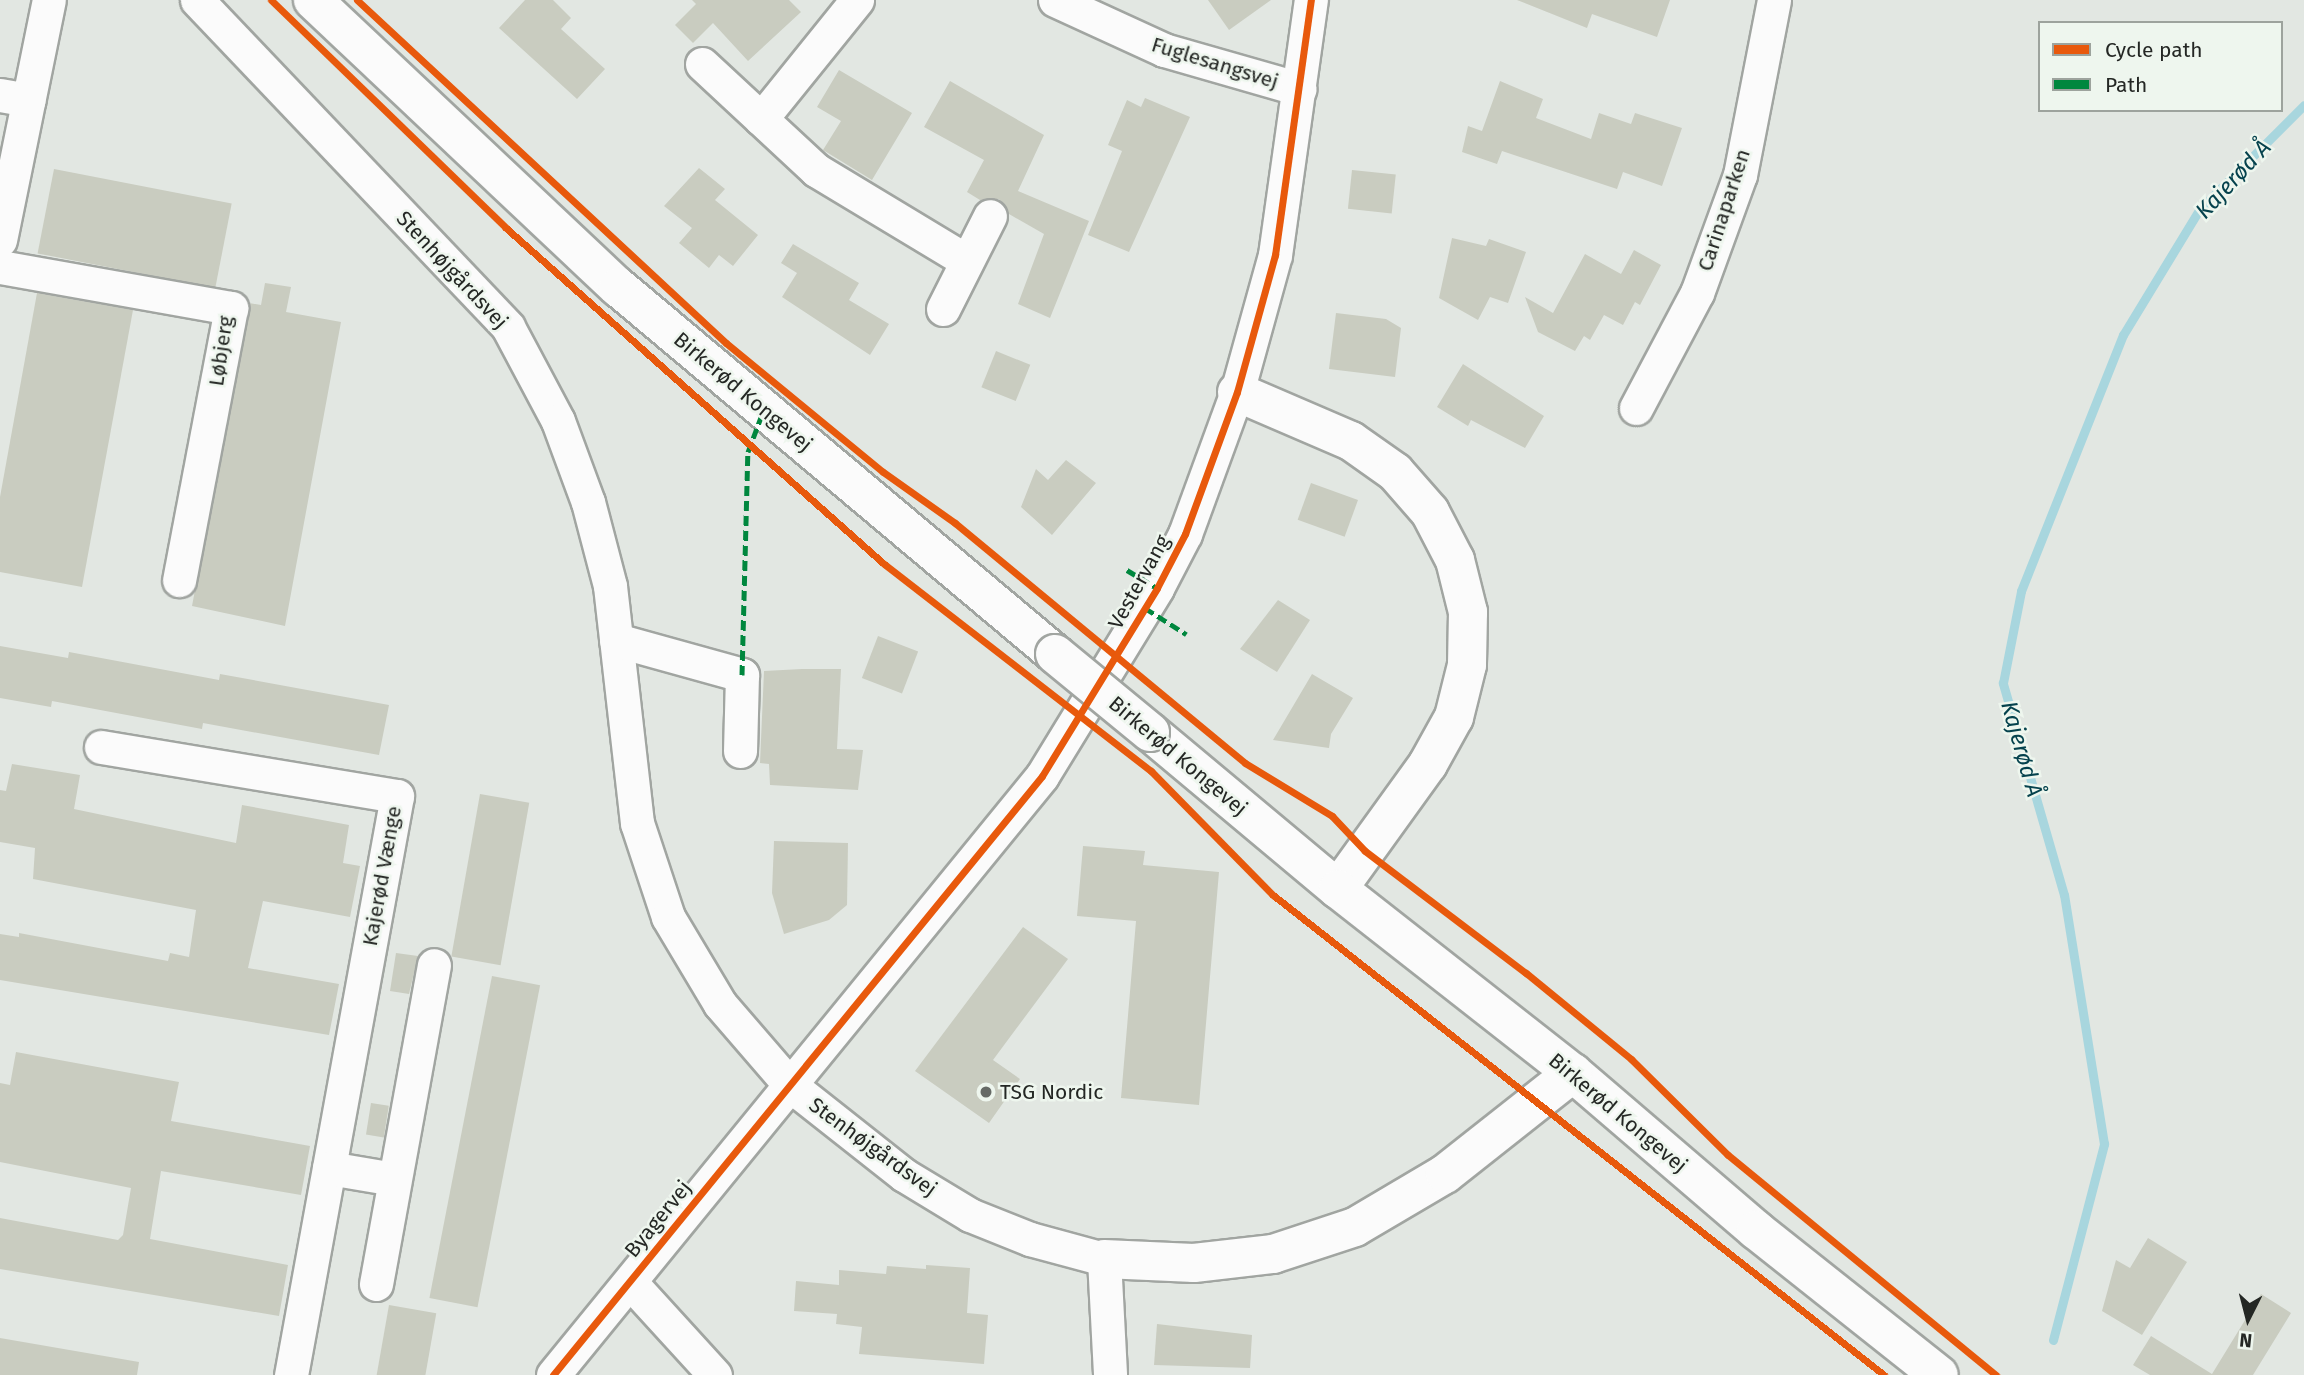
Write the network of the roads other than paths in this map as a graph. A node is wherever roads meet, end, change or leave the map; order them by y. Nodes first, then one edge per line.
1 (49, 0) edge
2 (197, 0) edge
3 (313, 0) edge
4 (857, 0) edge
5 (1055, 0) edge
6 (1311, 0) edge
7 (1774, 0) edge
8 (702, 64) dead end
9 (1300, 89) junction
10 (14, 98) edge
11 (761, 120) junction
12 (990, 216) dead end
13 (0, 240) edge
14 (967, 261) junction
15 (0, 267) edge
16 (943, 309) dead end
17 (1237, 392) junction
18 (1636, 408) dead end
19 (179, 580) dead end
20 (616, 640) junction
21 (101, 747) dead end
22 (740, 751) dead end
23 (1338, 889) junction
24 (434, 965) dead end
25 (1573, 1073) junction
26 (790, 1085) junction
27 (329, 1168) junction
28 (394, 1179) junction
29 (1104, 1259) junction
30 (629, 1282) junction
31 (376, 1284) dead end
32 (291, 1375) edge
33 (553, 1375) edge
34 (715, 1375) edge
35 (1110, 1375) edge
36 (1939, 1375) edge

1 - 10 street
2 - 20 street, Stenhøjgårdsvej
3 - 23 main road, Birkerød Kongevej, bridge
4 - 11 street
5 - 9 street, Fuglesangsvej
6 - 9 street, Vestervang
7 - 18 street, Carinaparken
8 - 11 street
9 - 17 street, Vestervang
10 - 13 street
11 - 14 street
12 - 14 street
14 - 16 street
15 - 19 street, Løbjerg
17 - 23 main road
17 - 26 street, Vestervang
20 - 22 street
20 - 26 street, Stenhøjgårdsvej
21 - 27 street, Kajerød Vænge
23 - 25 main road, Birkerød Kongevej
24 - 28 street
25 - 29 main road
25 - 36 main road, Birkerød Kongevej
26 - 29 street, Stenhøjgårdsvej
26 - 30 street, Byagervej
27 - 28 street
27 - 32 street, Kajerød Vænge
28 - 31 street
29 - 35 street
30 - 33 street, Byagervej
30 - 34 street

